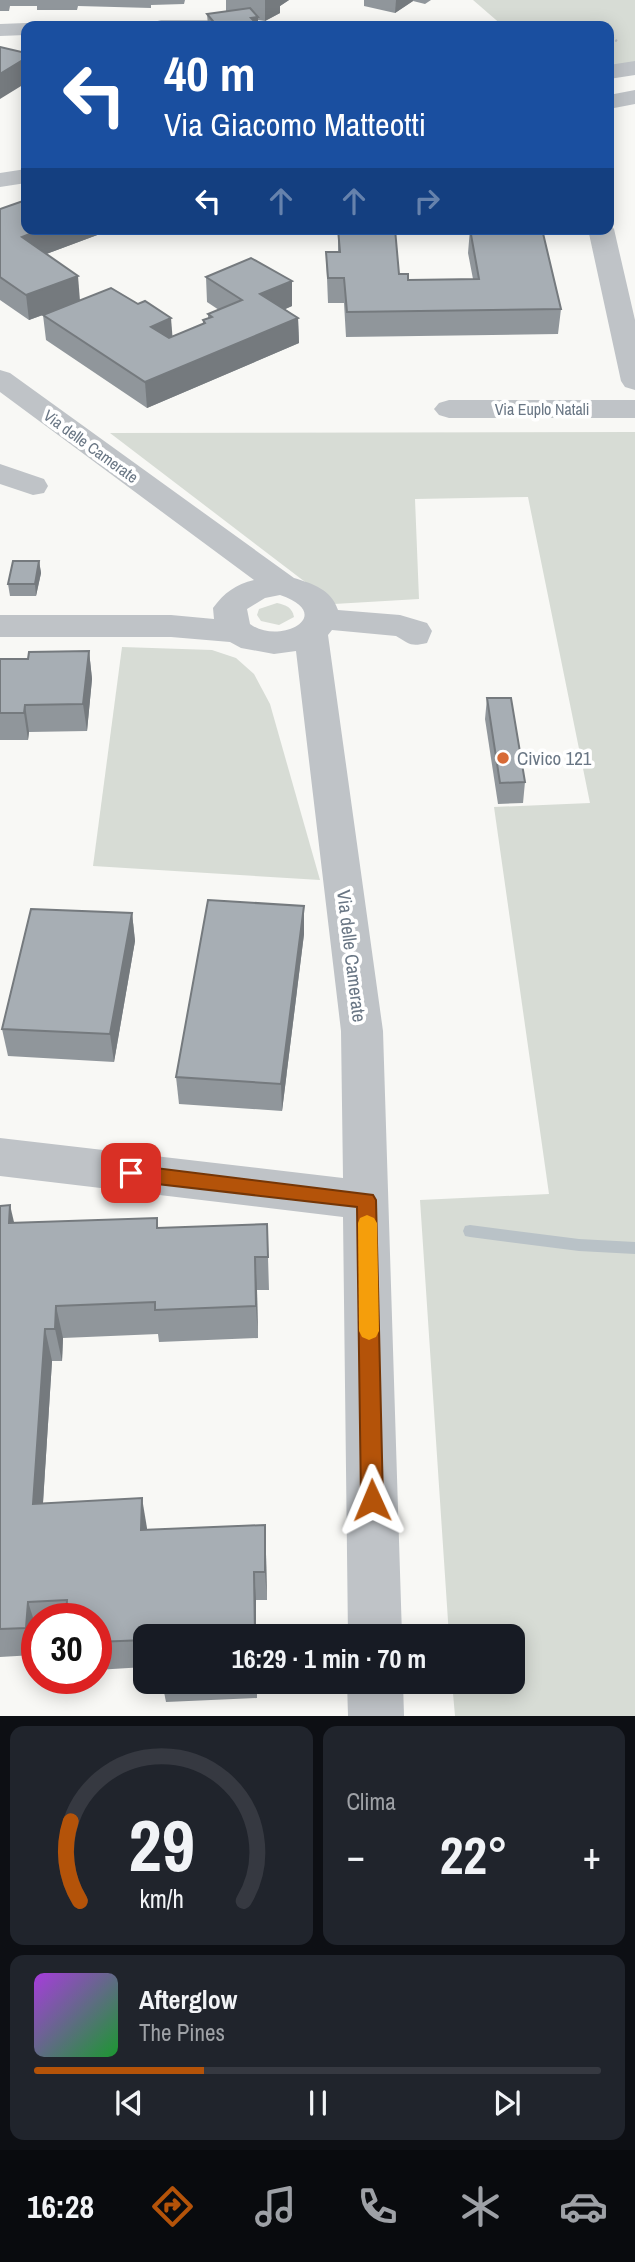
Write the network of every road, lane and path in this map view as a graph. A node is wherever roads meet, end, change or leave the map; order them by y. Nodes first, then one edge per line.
1 (21, 29) edge
2 (0, 30) edge
3 (635, 68) edge
4 (614, 71) edge
5 (635, 97) edge
6 (614, 101) edge
7 (602, 235) edge
8 (0, 379) edge
9 (635, 381) edge
10 (449, 409) dead end
11 (635, 409) edge
12 (0, 473) edge
13 (33, 486) dead end
14 (217, 538) junction
15 (282, 585) junction
16 (243, 619) junction
17 (0, 626) edge
18 (317, 626) junction
19 (415, 635) dead end
20 (320, 712) junction
21 (0, 1157) edge
22 (367, 1200) junction
23 (375, 1624) edge
24 (375, 1694) edge
25 (376, 1716) edge

1 - 2 street
3 - 4 street
5 - 6 street
7 - 9 street
8 - 14 street, Via delle Camerate
10 - 11 street, Via Euplo Natali
12 - 13 street
14 - 15 street, Via delle Camerate
14 - 16 street
15 - 16 street
15 - 18 street, Via delle Camerate
16 - 17 street
16 - 18 street
16 - 20 street
18 - 19 street
18 - 20 street, Via delle Camerate
20 - 22 street, Via delle Camerate
21 - 22 street
22 - 23 street, Via delle Camerate
24 - 25 street

